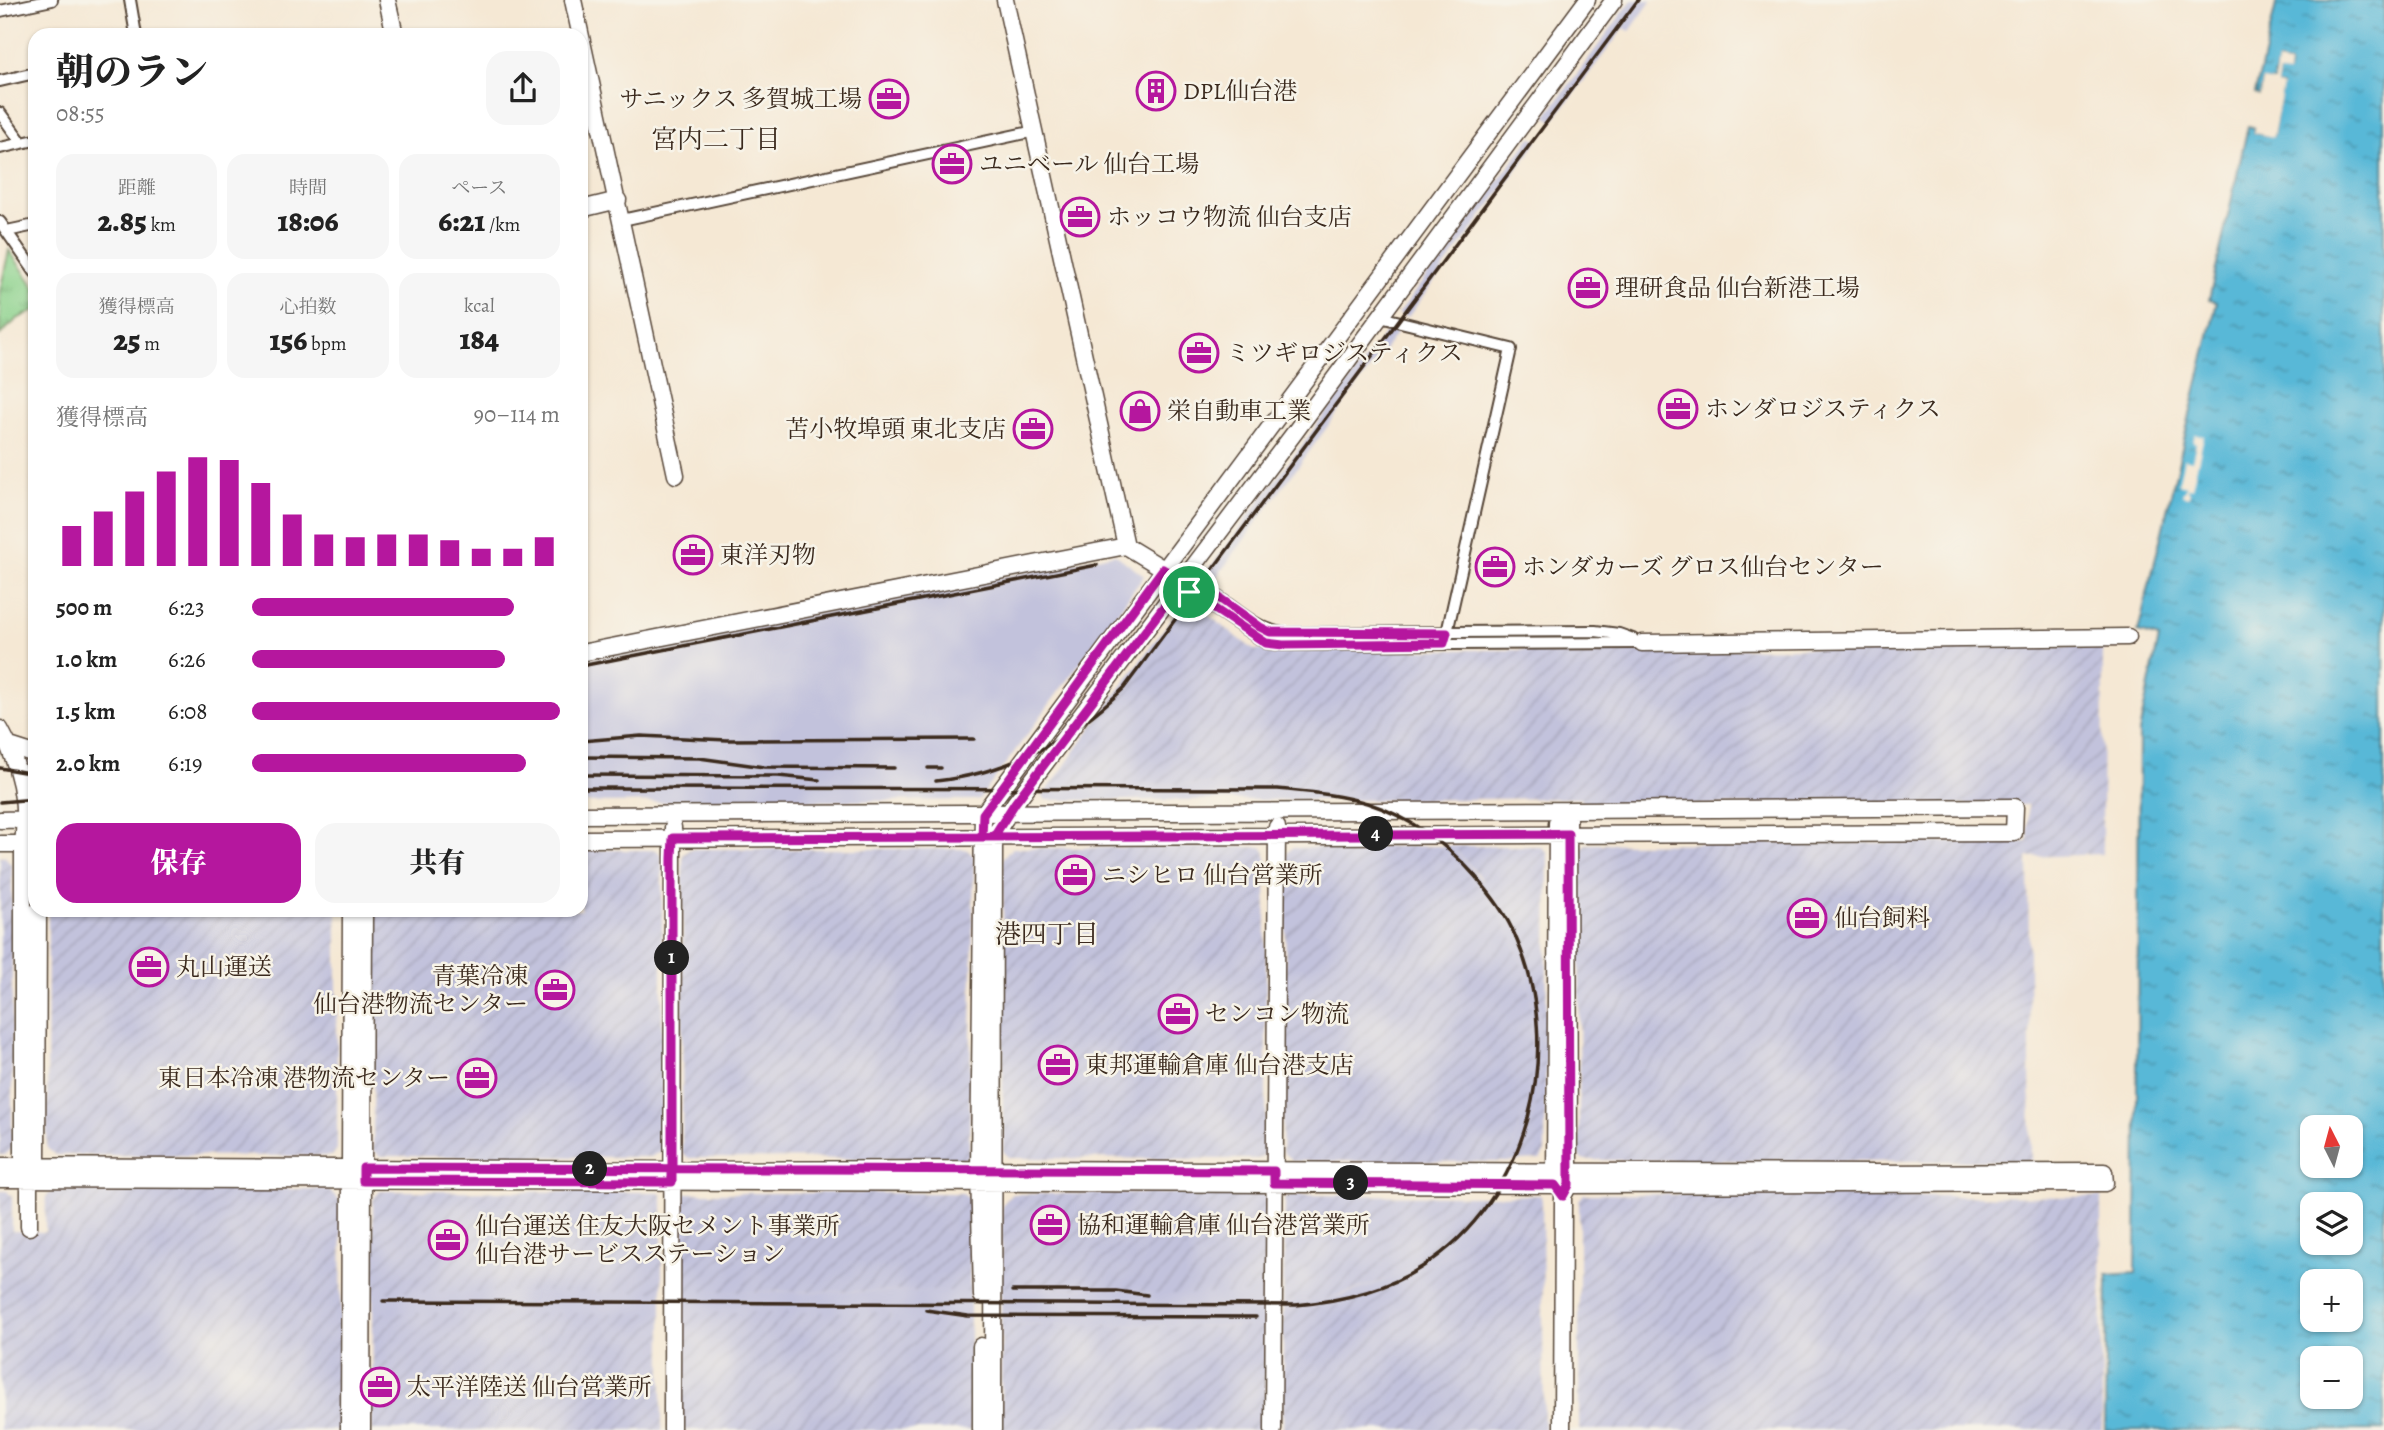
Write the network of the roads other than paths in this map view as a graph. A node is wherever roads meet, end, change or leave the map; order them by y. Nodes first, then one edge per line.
1 (52, 0) edge
2 (130, 0) edge
3 (387, 0) edge
4 (573, 0) edge
5 (1005, 0) edge
6 (1587, 0) edge
7 (1614, 0) edge
8 (0, 12) edge
9 (135, 28) edge
10 (393, 28) edge
11 (579, 28) edge
12 (588, 67) edge
13 (28, 75) edge
14 (0, 81) edge
15 (1521, 91) junction
16 (1537, 102) junction
17 (0, 113) edge
18 (1035, 131) junction
19 (28, 142) edge
20 (22, 143) junction
21 (0, 148) edge
22 (618, 200) junction
23 (588, 207) edge
24 (622, 220) junction
25 (28, 225) edge
26 (3, 227) edge
27 (28, 262) edge
28 (1380, 317) junction
29 (676, 475) dead end
30 (1126, 546) junction
31 (1163, 569) junction
32 (1183, 581) junction
33 (2128, 637) dead end
34 (1446, 638) junction
35 (1642, 643) joint
36 (588, 652) edge
37 (0, 729) edge
38 (10, 746) junction
39 (28, 752) edge
40 (28, 808) edge
41 (1562, 810) junction
42 (1277, 812) junction
43 (1008, 813) junction
44 (673, 814) junction
45 (983, 814) junction
46 (588, 815) edge
47 (28, 819) edge
48 (0, 820) edge
49 (1562, 833) junction
50 (1277, 835) junction
51 (988, 837) junction
52 (673, 838) junction
53 (588, 839) edge
54 (28, 842) edge
55 (0, 844) edge
56 (31, 917) edge
57 (38, 917) edge
58 (351, 917) edge
59 (364, 917) edge
60 (0, 1166) edge
61 (30, 1170) junction
62 (357, 1174) junction
63 (672, 1176) junction
64 (987, 1176) junction
65 (1274, 1177) junction
66 (0, 1179) edge
67 (1562, 1182) junction
68 (29, 1227) dead end
69 (349, 1430) edge
70 (362, 1430) edge
71 (672, 1430) edge
72 (981, 1430) edge
73 (993, 1430) edge
74 (1273, 1430) edge
75 (1562, 1430) edge

1 - 8 street
2 - 9 street
3 - 10 street
4 - 11 street
5 - 18 street
6 - 15 street
7 - 16 street
12 - 22 street
13 - 14 street
15 - 16 street
15 - 31 street
16 - 28 street
17 - 20 street
18 - 24 street
18 - 30 street
19 - 20 street
20 - 21 street
22 - 23 street
22 - 24 street
24 - 29 street
25 - 26 street
26 - 27 street
28 - 32 street
28 - 34 street
30 - 31 street
30 - 36 street
31 - 32 street
31 - 45 street
32 - 34 street
32 - 43 street
33 - 35 street
34 - 35 street
37 - 38 street
38 - 39 street
38 - 40 street
41 - 42 street
41 - 49 street
41 - 49 street
42 - 43 street
42 - 50 street
43 - 45 street
43 - 51 street
44 - 45 street
44 - 46 street
44 - 52 street
45 - 51 street
47 - 48 street
49 - 50 street
49 - 67 street
50 - 51 street
50 - 65 street
51 - 52 street
51 - 64 street
52 - 53 street
52 - 63 street
54 - 55 street
56 - 61 street
57 - 61 street
58 - 62 street
59 - 62 street
60 - 61 street
61 - 62 street
61 - 66 street
61 - 68 street
62 - 63 street
62 - 69 street
62 - 70 street
63 - 64 street
63 - 71 street
64 - 65 street
64 - 72 street
64 - 73 street
65 - 67 street
65 - 74 street
67 - 67 street
67 - 75 street

